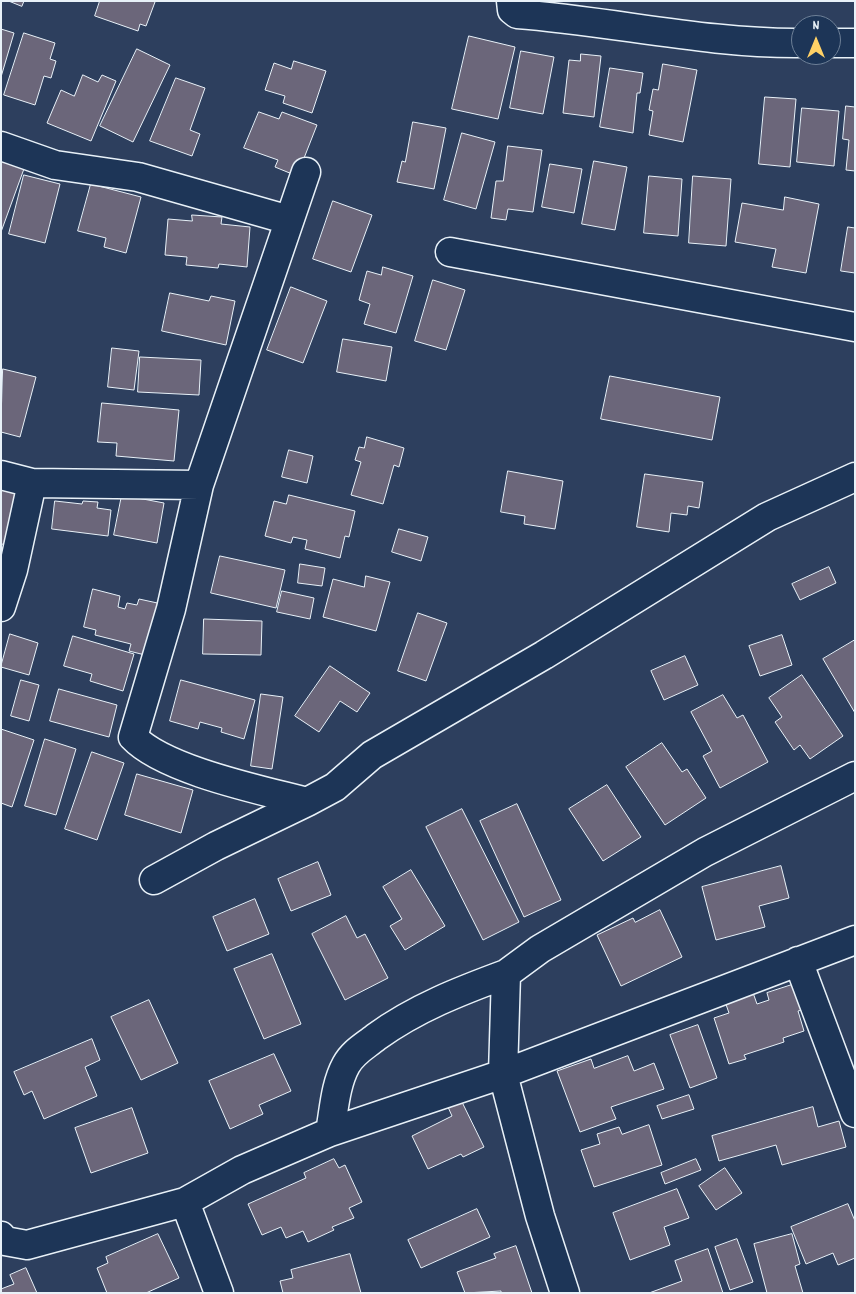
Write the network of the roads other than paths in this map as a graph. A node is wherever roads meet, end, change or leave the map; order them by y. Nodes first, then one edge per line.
1 (512, 1) edge
2 (791, 43) edge
3 (841, 43) edge
4 (855, 43) edge
5 (1, 146) edge
6 (306, 172) dead end
7 (290, 220) junction
8 (450, 252) dead end
9 (855, 326) edge
10 (1, 475) edge
11 (855, 477) edge
12 (32, 483) junction
13 (199, 485) junction
14 (1, 607) edge
15 (855, 776) edge
16 (307, 802) junction
17 (154, 880) dead end
18 (855, 940) edge
19 (798, 961) junction
20 (506, 974) junction
21 (502, 1074) junction
22 (855, 1114) edge
23 (330, 1132) junction
24 (185, 1202) junction
25 (1, 1236) edge
26 (219, 1293) edge
27 (564, 1293) edge

1 - 2 street
3 - 4 street
5 - 7 street
6 - 7 street
7 - 13 street
8 - 9 street
10 - 12 street
11 - 16 street
12 - 13 street
12 - 14 street
13 - 16 street
15 - 20 street
16 - 17 street
18 - 19 street
19 - 21 street
19 - 22 street
20 - 21 street
20 - 23 street
21 - 23 street
21 - 27 street
23 - 24 street
24 - 25 street
24 - 26 street

